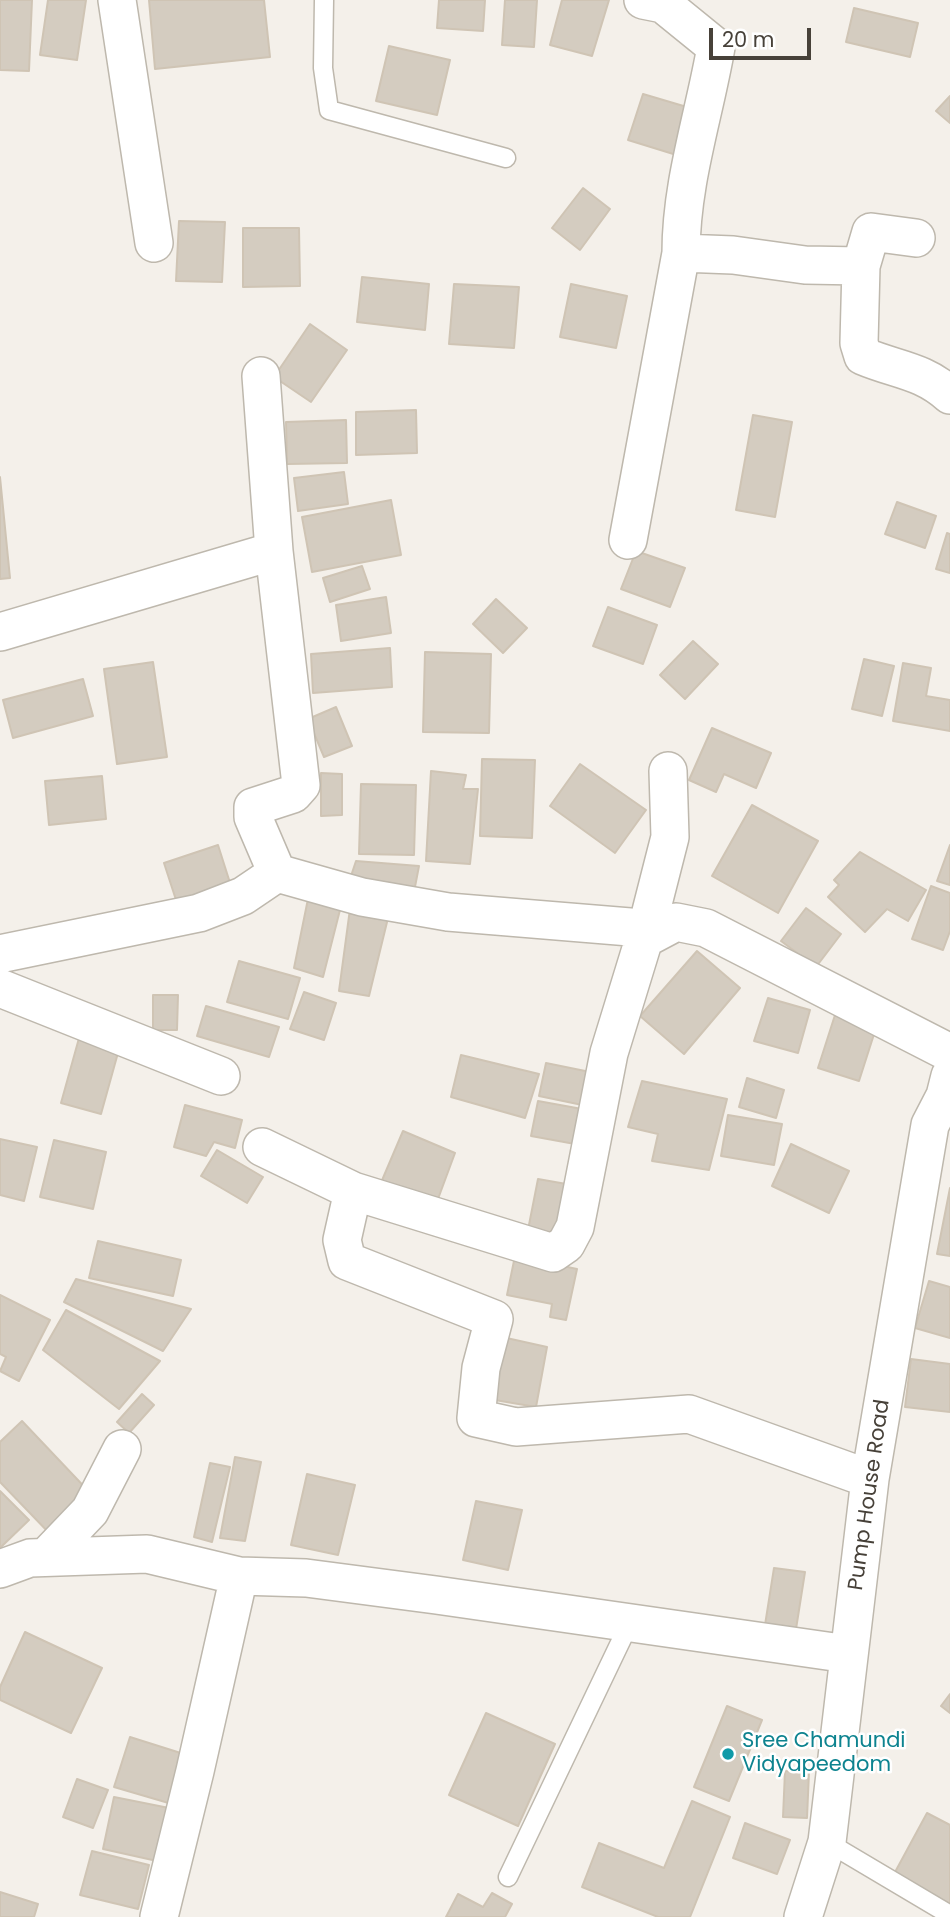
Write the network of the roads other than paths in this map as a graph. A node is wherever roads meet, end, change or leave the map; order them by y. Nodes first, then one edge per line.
1 (117, 0) edge
2 (324, 0) edge
3 (643, 0) edge
4 (506, 158) dead end
5 (916, 238) dead end
6 (155, 243) dead end
7 (681, 253) junction
8 (861, 266) junction
9 (261, 376) dead end
10 (950, 395) edge
11 (628, 540) dead end
12 (274, 551) junction
13 (0, 632) edge
14 (668, 771) dead end
15 (277, 873) junction
16 (644, 939) junction
17 (0, 954) edge
18 (0, 988) edge
19 (950, 1053) edge
20 (221, 1076) dead end
21 (948, 1090) edge
22 (262, 1147) dead end
23 (353, 1191) junction
24 (122, 1449) dead end
25 (870, 1479) junction
26 (46, 1557) junction
27 (0, 1569) edge
28 (239, 1576) junction
29 (630, 1622) junction
30 (848, 1654) junction
31 (827, 1842) junction
32 (508, 1877) dead end
33 (950, 1914) edge
34 (159, 1917) edge
35 (803, 1917) edge

1 - 6 street
2 - 4 lane
3 - 7 street
5 - 8 street
7 - 8 street
7 - 11 street
8 - 10 street
9 - 12 street
12 - 13 street
12 - 15 street
14 - 16 street
15 - 16 street
15 - 17 street
16 - 19 street
16 - 23 street
18 - 20 street
21 - 25 street, Pump House Road
22 - 23 street
23 - 25 street
24 - 26 street
25 - 30 street, Pump House Road
26 - 27 street
26 - 28 street
28 - 29 street
28 - 34 street
29 - 30 street
29 - 32 lane
30 - 31 street, Pump House Road
31 - 33 lane
31 - 35 street, Pump House Road

